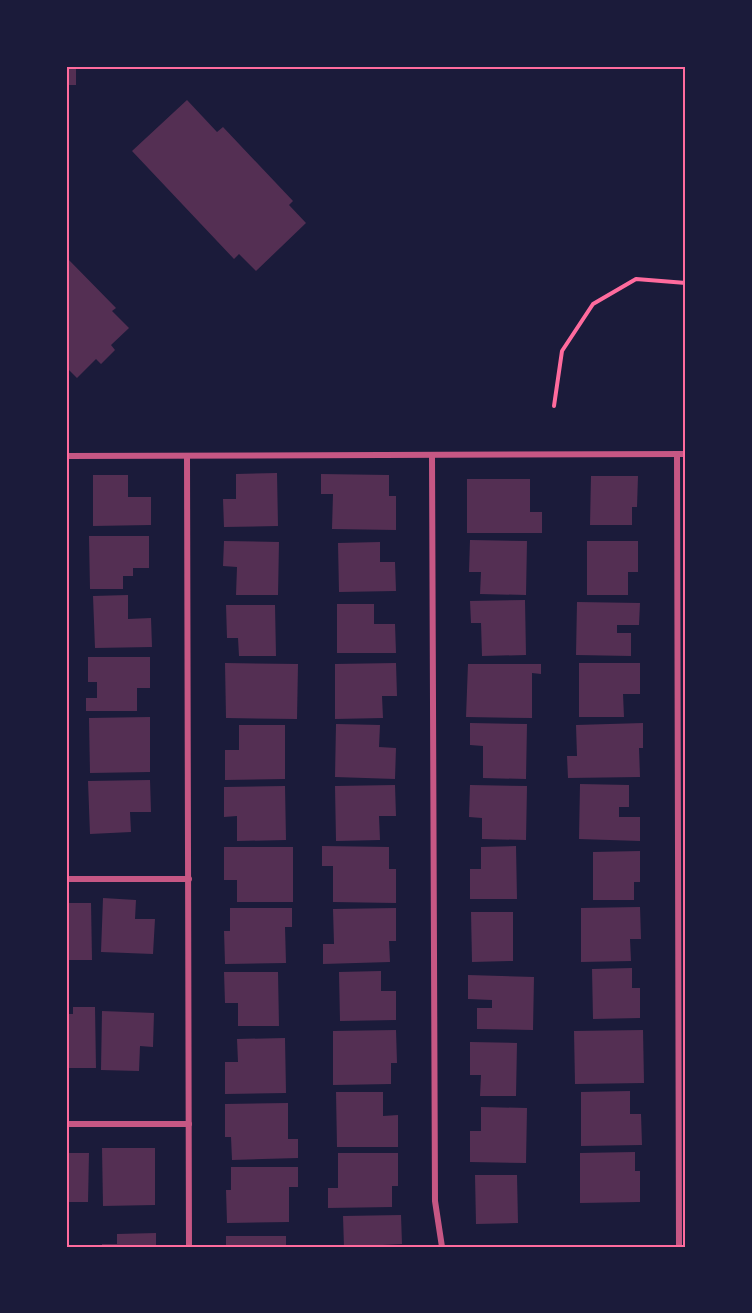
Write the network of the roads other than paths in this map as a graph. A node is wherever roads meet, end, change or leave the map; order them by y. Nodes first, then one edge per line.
1 (677, 454) junction
2 (686, 454) edge
3 (432, 455) junction
4 (66, 456) edge
5 (188, 456) junction
6 (66, 879) edge
7 (189, 879) junction
8 (682, 1007) edge
9 (66, 1124) edge
10 (189, 1124) junction
11 (686, 1246) edge
12 (189, 1247) edge
13 (442, 1247) edge
14 (678, 1247) edge

1 - 2 street
1 - 3 street
1 - 8 street
3 - 5 street
3 - 13 street
4 - 5 street
5 - 7 street
6 - 7 street
7 - 10 street
8 - 14 street
9 - 10 street
10 - 12 street
11 - 14 street

